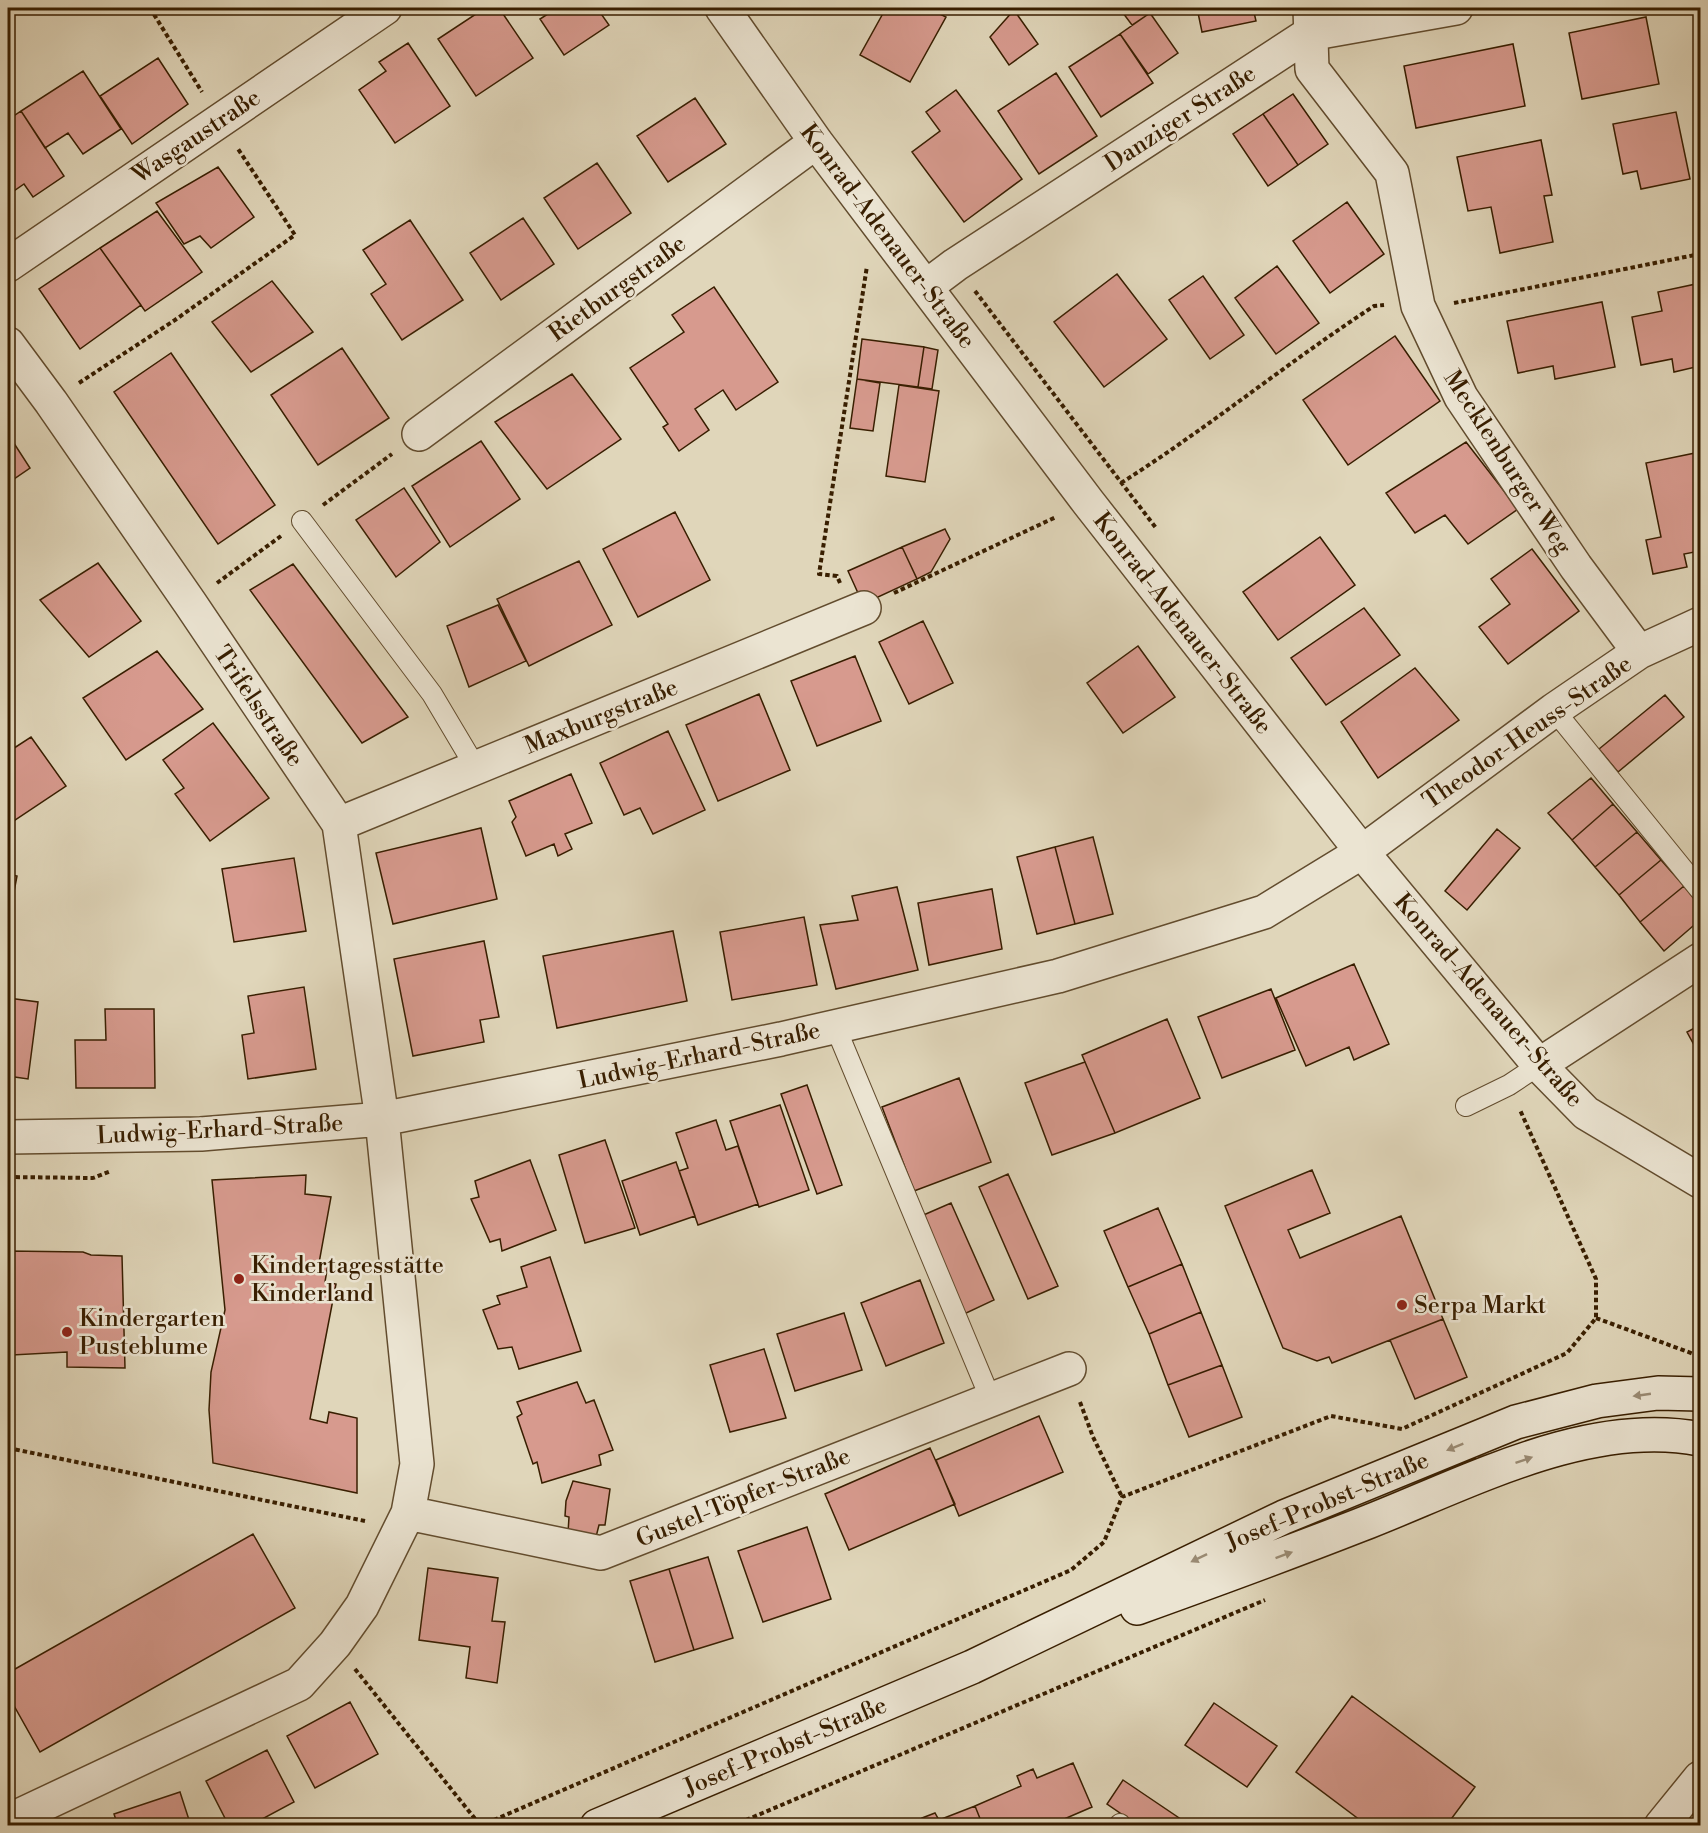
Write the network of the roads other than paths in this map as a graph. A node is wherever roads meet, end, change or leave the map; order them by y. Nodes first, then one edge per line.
1 (385, 8) edge
2 (722, 8) edge
3 (1456, 8) edge
4 (1310, 21) edge
5 (816, 142) junction
6 (8, 265) edge
7 (927, 286) junction
8 (8, 344) edge
9 (419, 434) dead end
10 (302, 521) dead end
11 (864, 608) road end
12 (1701, 624) edge
13 (1639, 652) junction
14 (1554, 710) junction
15 (476, 768) junction
16 (339, 824) junction
17 (1362, 852) junction
18 (1701, 890) edge
19 (1701, 960) edge
20 (836, 1026) junction
21 (1539, 1065) junction
22 (1466, 1106) dead end
23 (382, 1119) junction
24 (8, 1137) edge
25 (1701, 1181) edge
26 (1069, 1369) road end
27 (1701, 1394) edge
28 (991, 1400) junction
29 (1701, 1439) edge
30 (408, 1513) junction
31 (972, 1667) junction
32 (1701, 1778) edge
33 (8, 1821) edge
34 (597, 1826) edge
35 (1661, 1826) edge

1 - 6 street, Wasgaustraße
2 - 5 street, Konrad-Adenauer-Straße
3 - 4 street, Danziger Straße
4 - 7 street, Danziger Straße
4 - 13 street, Mecklenburger Weg
5 - 7 street, Konrad-Adenauer-Straße
5 - 9 street, Rietburgstraße
7 - 17 street, Konrad-Adenauer-Straße
8 - 16 street, Trifelsstraße
10 - 15 lane
11 - 15 street, Maxburgstraße
12 - 13 street, Theodor-Heuss-Straße
13 - 14 street, Theodor-Heuss-Straße
14 - 17 street, Theodor-Heuss-Straße
14 - 18 lane
15 - 16 street, Maxburgstraße
16 - 23 street, Trifelsstraße
17 - 20 street, Ludwig-Erhard-Straße
17 - 21 street, Konrad-Adenauer-Straße
19 - 21 street
20 - 23 street, Ludwig-Erhard-Straße
20 - 28 lane
21 - 22 lane
21 - 25 street, Konrad-Adenauer-Straße
23 - 24 street, Ludwig-Erhard-Straße
23 - 30 street, Trifelsstraße
26 - 28 street, Gustel-Töpfer-Straße
27 -> 31 street, Josef-Probst-Straße
28 - 30 street, Gustel-Töpfer-Straße
31 -> 29 street, Josef-Probst-Straße
30 - 33 street, Trifelsstraße
31 - 34 street, Josef-Probst-Straße
32 - 35 street

